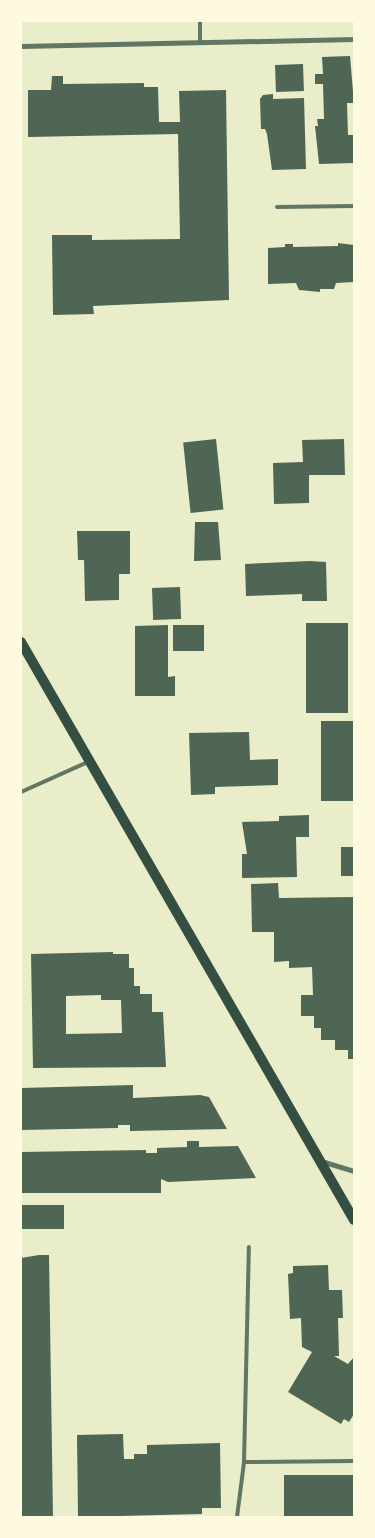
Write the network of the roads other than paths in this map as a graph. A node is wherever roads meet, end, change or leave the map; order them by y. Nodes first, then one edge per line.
1 (200, 21) edge
2 (354, 39) edge
3 (200, 42) junction
4 (21, 46) edge
5 (354, 206) edge
6 (277, 207) dead end
7 (21, 642) edge
8 (90, 761) junction
9 (21, 792) edge
10 (320, 1161) junction
11 (354, 1171) edge
12 (354, 1220) edge
13 (249, 1247) dead end
14 (354, 1461) edge
15 (244, 1462) junction
16 (237, 1517) edge

1 - 3 lane
2 - 3 street
3 - 4 street
5 - 6 lane
7 - 8 main road
8 - 9 lane
8 - 10 main road
10 - 11 street
10 - 12 main road
13 - 15 lane
14 - 15 lane
15 - 16 lane

